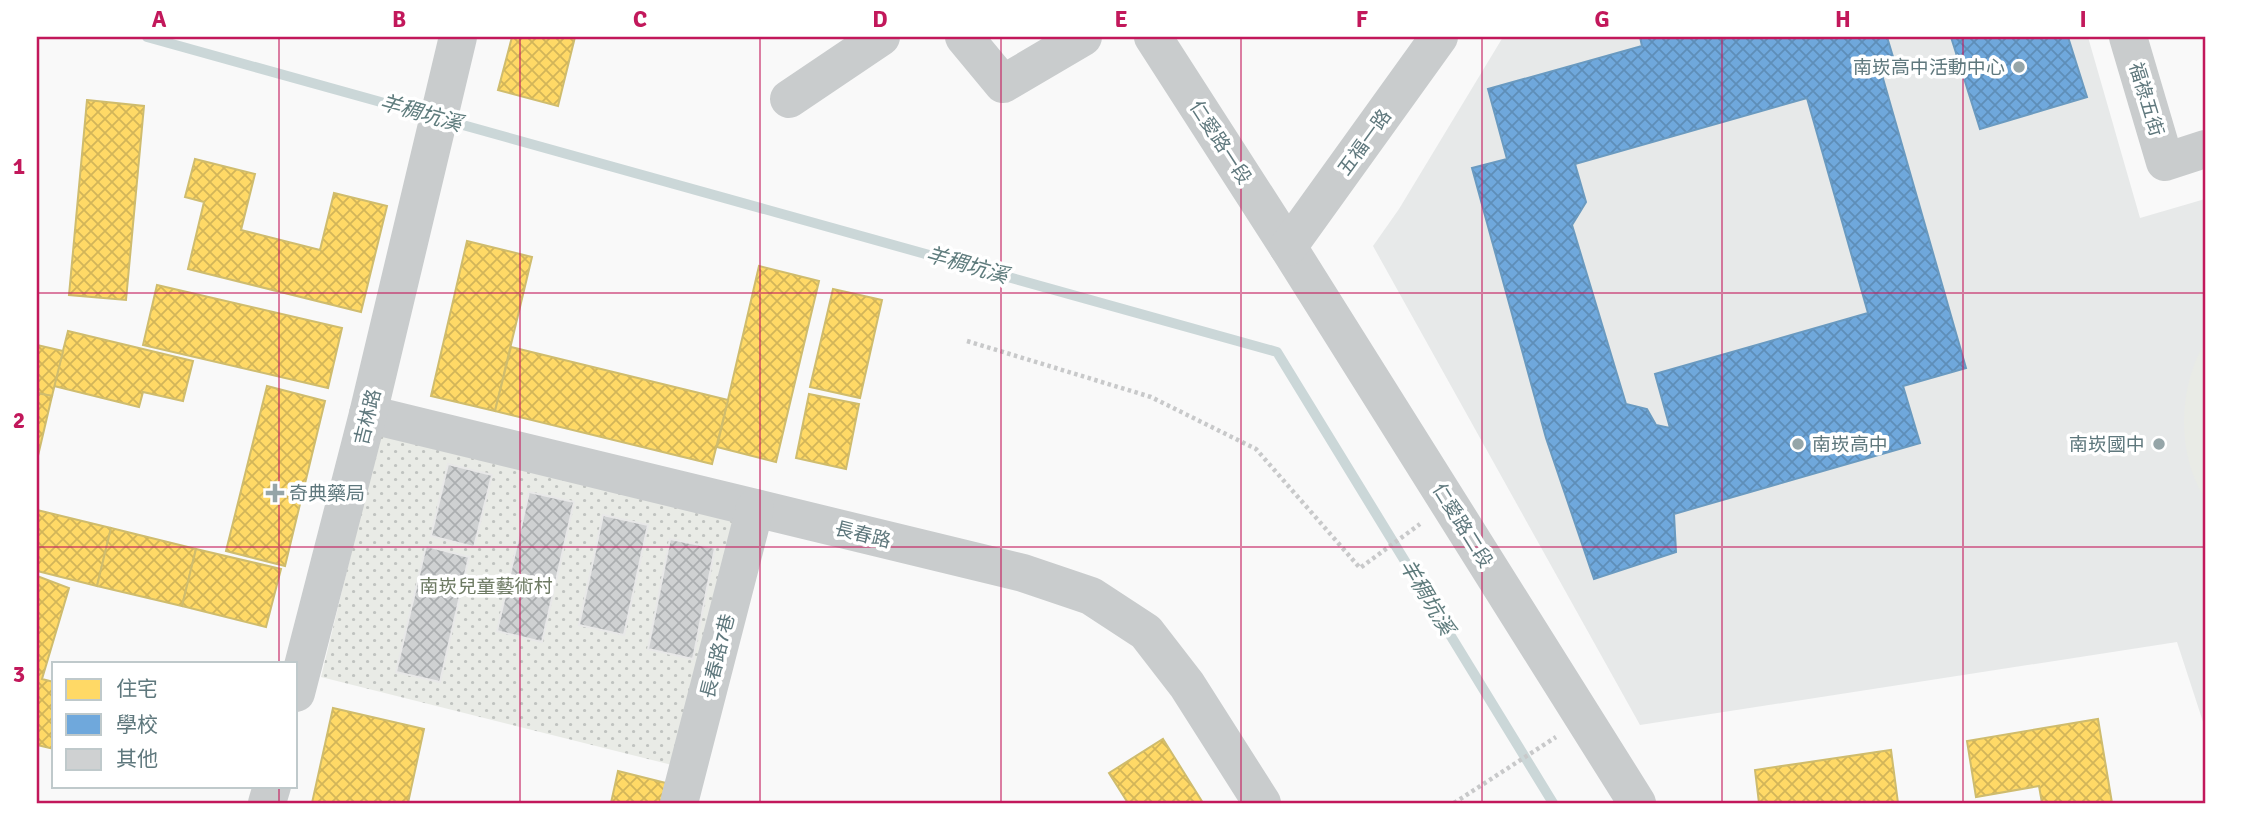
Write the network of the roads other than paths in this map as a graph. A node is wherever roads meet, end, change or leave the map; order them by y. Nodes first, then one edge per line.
1 (458, 37) edge
2 (881, 37) edge
3 (964, 37) edge
4 (1083, 37) edge
5 (1153, 37) edge
6 (1439, 37) edge
7 (2128, 37) edge
8 (789, 99) dead end
9 (2205, 149) edge
10 (1288, 247) junction
11 (368, 414) junction
12 (755, 508) junction
13 (298, 685) edge
14 (679, 803) edge
15 (1262, 803) edge
16 (1637, 803) edge

1 - 11 street, 吉林路
2 - 8 street
3 - 4 street
5 - 10 street, 仁愛路一段
6 - 10 street, 五福一路
7 - 9 street, 福祿五街
10 - 16 street, 仁愛路二段
11 - 12 street, 長春路
11 - 13 street, 吉林路
12 - 14 street, 長春路7巷
12 - 15 street, 長春路

